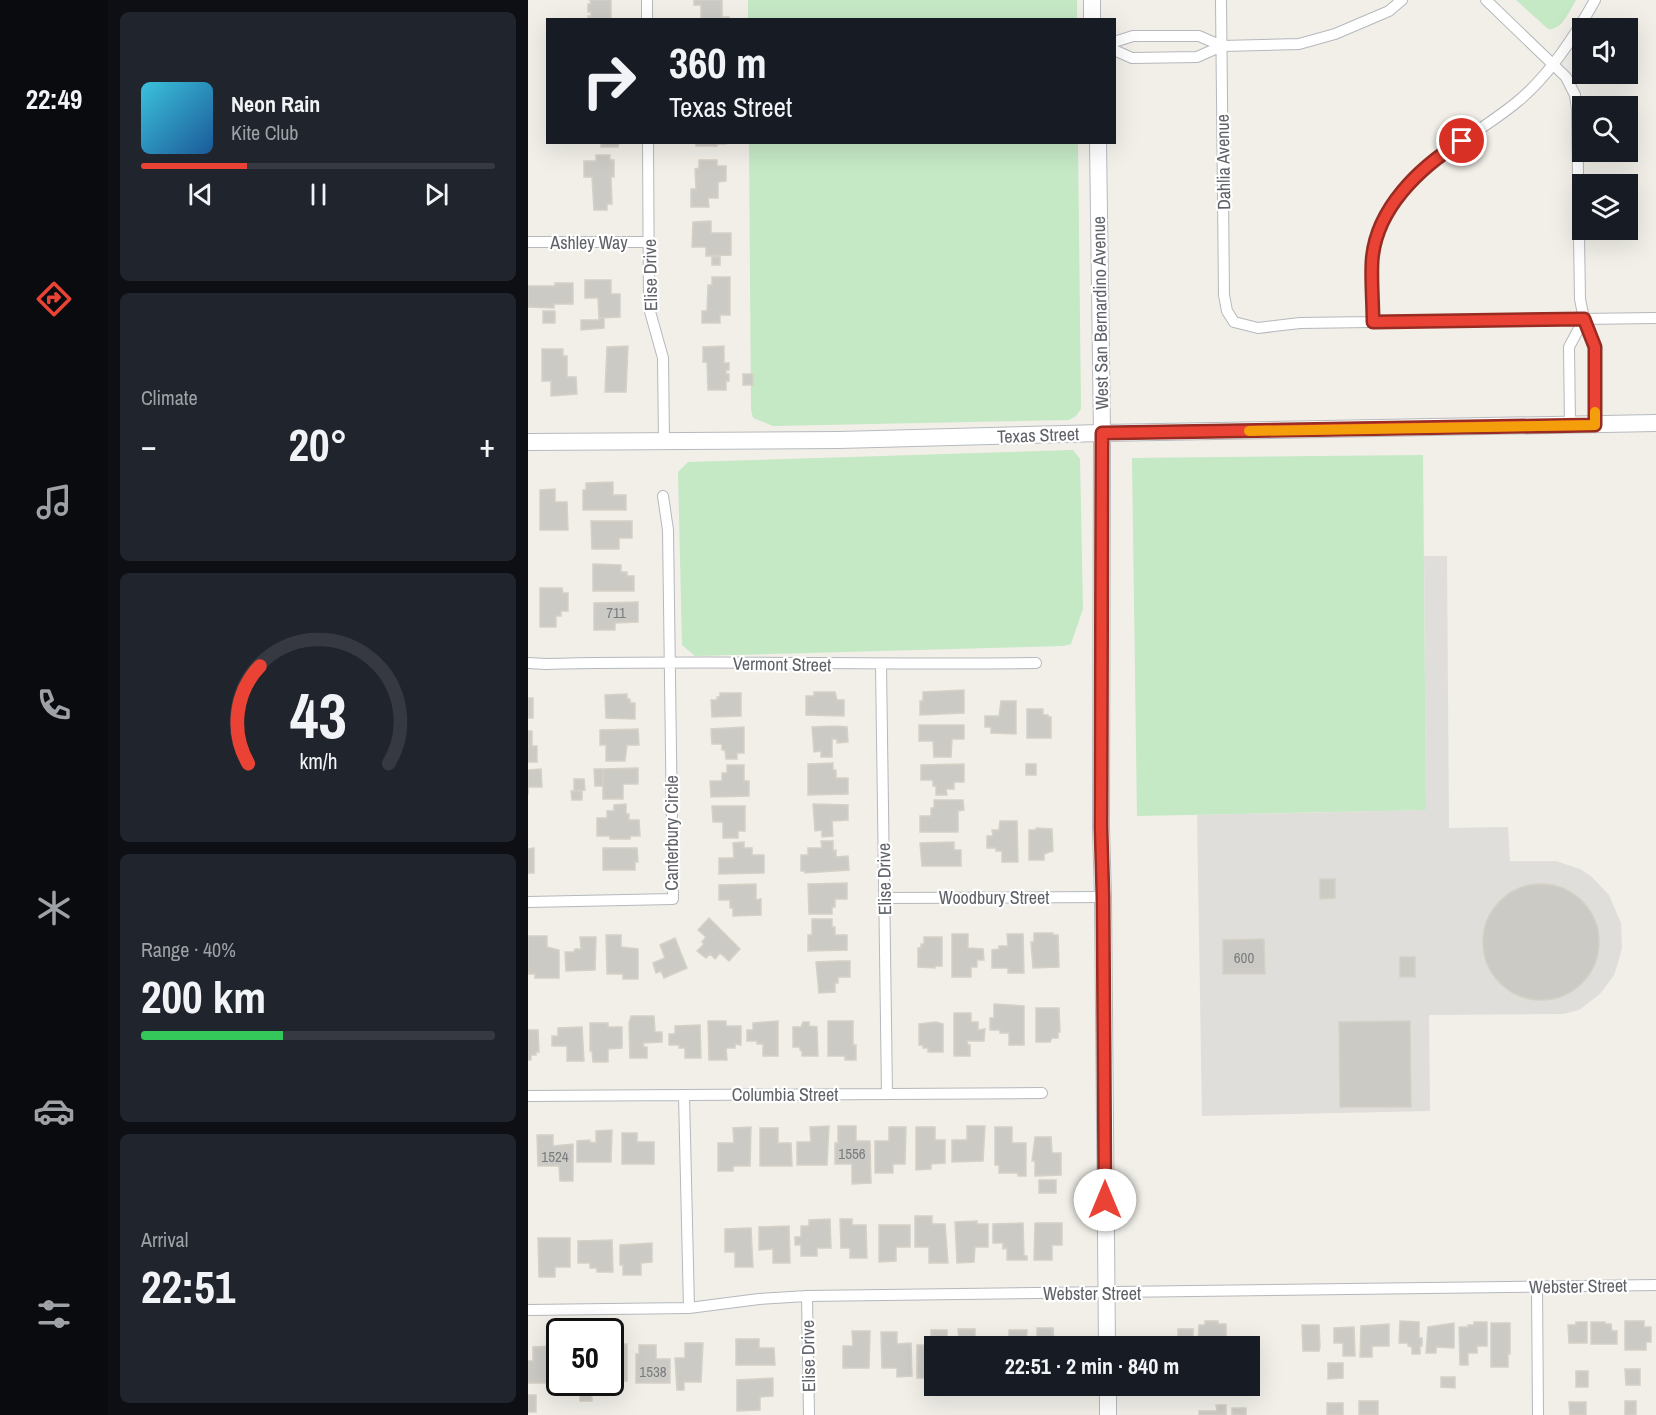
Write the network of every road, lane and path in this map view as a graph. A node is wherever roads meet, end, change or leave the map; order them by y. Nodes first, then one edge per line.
1 (647, 0) edge
2 (1084, 0) edge
3 (1092, 0) edge
4 (1103, 0) edge
5 (1221, 0) edge
6 (1402, 0) edge
7 (1486, 0) edge
8 (1595, 0) edge
9 (647, 18) edge
10 (1085, 18) edge
11 (1092, 18) edge
12 (1103, 18) edge
13 (1116, 41) edge
14 (1222, 46) junction
15 (1116, 51) edge
16 (1553, 63) junction
17 (648, 144) edge
18 (1098, 144) edge
19 (528, 242) edge
20 (649, 242) junction
21 (1656, 318) edge
22 (1584, 319) junction
23 (1373, 322) junction
24 (1656, 423) edge
25 (1570, 425) junction
26 (1595, 425) junction
27 (1102, 433) junction
28 (664, 441) junction
29 (528, 442) edge
30 (663, 496) dead end
31 (670, 661) junction
32 (528, 663) edge
33 (1036, 663) dead end
34 (881, 664) junction
35 (1103, 897) junction
36 (884, 898) junction
37 (528, 902) edge
38 (1042, 1093) dead end
39 (887, 1094) junction
40 (684, 1095) junction
41 (528, 1096) edge
42 (1656, 1285) edge
43 (1537, 1286) junction
44 (1106, 1293) junction
45 (807, 1296) junction
46 (689, 1308) junction
47 (528, 1310) edge
48 (1107, 1336) edge
49 (1108, 1396) edge
50 (809, 1415) edge
51 (1108, 1415) edge
52 (1538, 1415) edge

1 - 9 street
2 - 10 main road
3 - 11 main road
4 - 12 main road
5 - 14 street, Dahlia Avenue
6 - 14 street
7 - 16 street
8 - 16 street
13 - 14 street
14 - 15 street
14 - 23 street, Dahlia Avenue
16 - 22 street
16 - 23 street
17 - 20 street, Elise Drive
18 - 27 main road, West San Bernardino Avenue
19 - 20 street, Ashley Way
20 - 28 street, Elise Drive
21 - 22 street
22 - 23 street
22 - 25 street
22 - 26 street
24 - 26 main road, Texas Street
25 - 26 main road, Texas Street
25 - 27 main road, Texas Street
27 - 28 main road, Texas Street
27 - 35 main road, West San Bernardino Avenue
28 - 29 main road, Texas Street
30 - 31 street
31 - 32 street, Vermont Street
31 - 34 street, Vermont Street
31 - 37 street, Canterbury Circle
33 - 34 street, Vermont Street
34 - 36 street, Elise Drive
35 - 36 street, Woodbury Street
35 - 44 main road, West San Bernardino Avenue
36 - 39 street, Elise Drive
38 - 39 street, Columbia Street
39 - 40 street, Columbia Street
40 - 41 street, Columbia Street
40 - 46 street
42 - 43 street, Webster Street
43 - 44 street, Webster Street
43 - 52 street
44 - 45 street, Webster Street
44 - 48 main road, West San Bernardino Avenue
45 - 46 street, Webster Street
45 - 50 street, Elise Drive
46 - 47 street, Webster Street
49 - 51 main road

